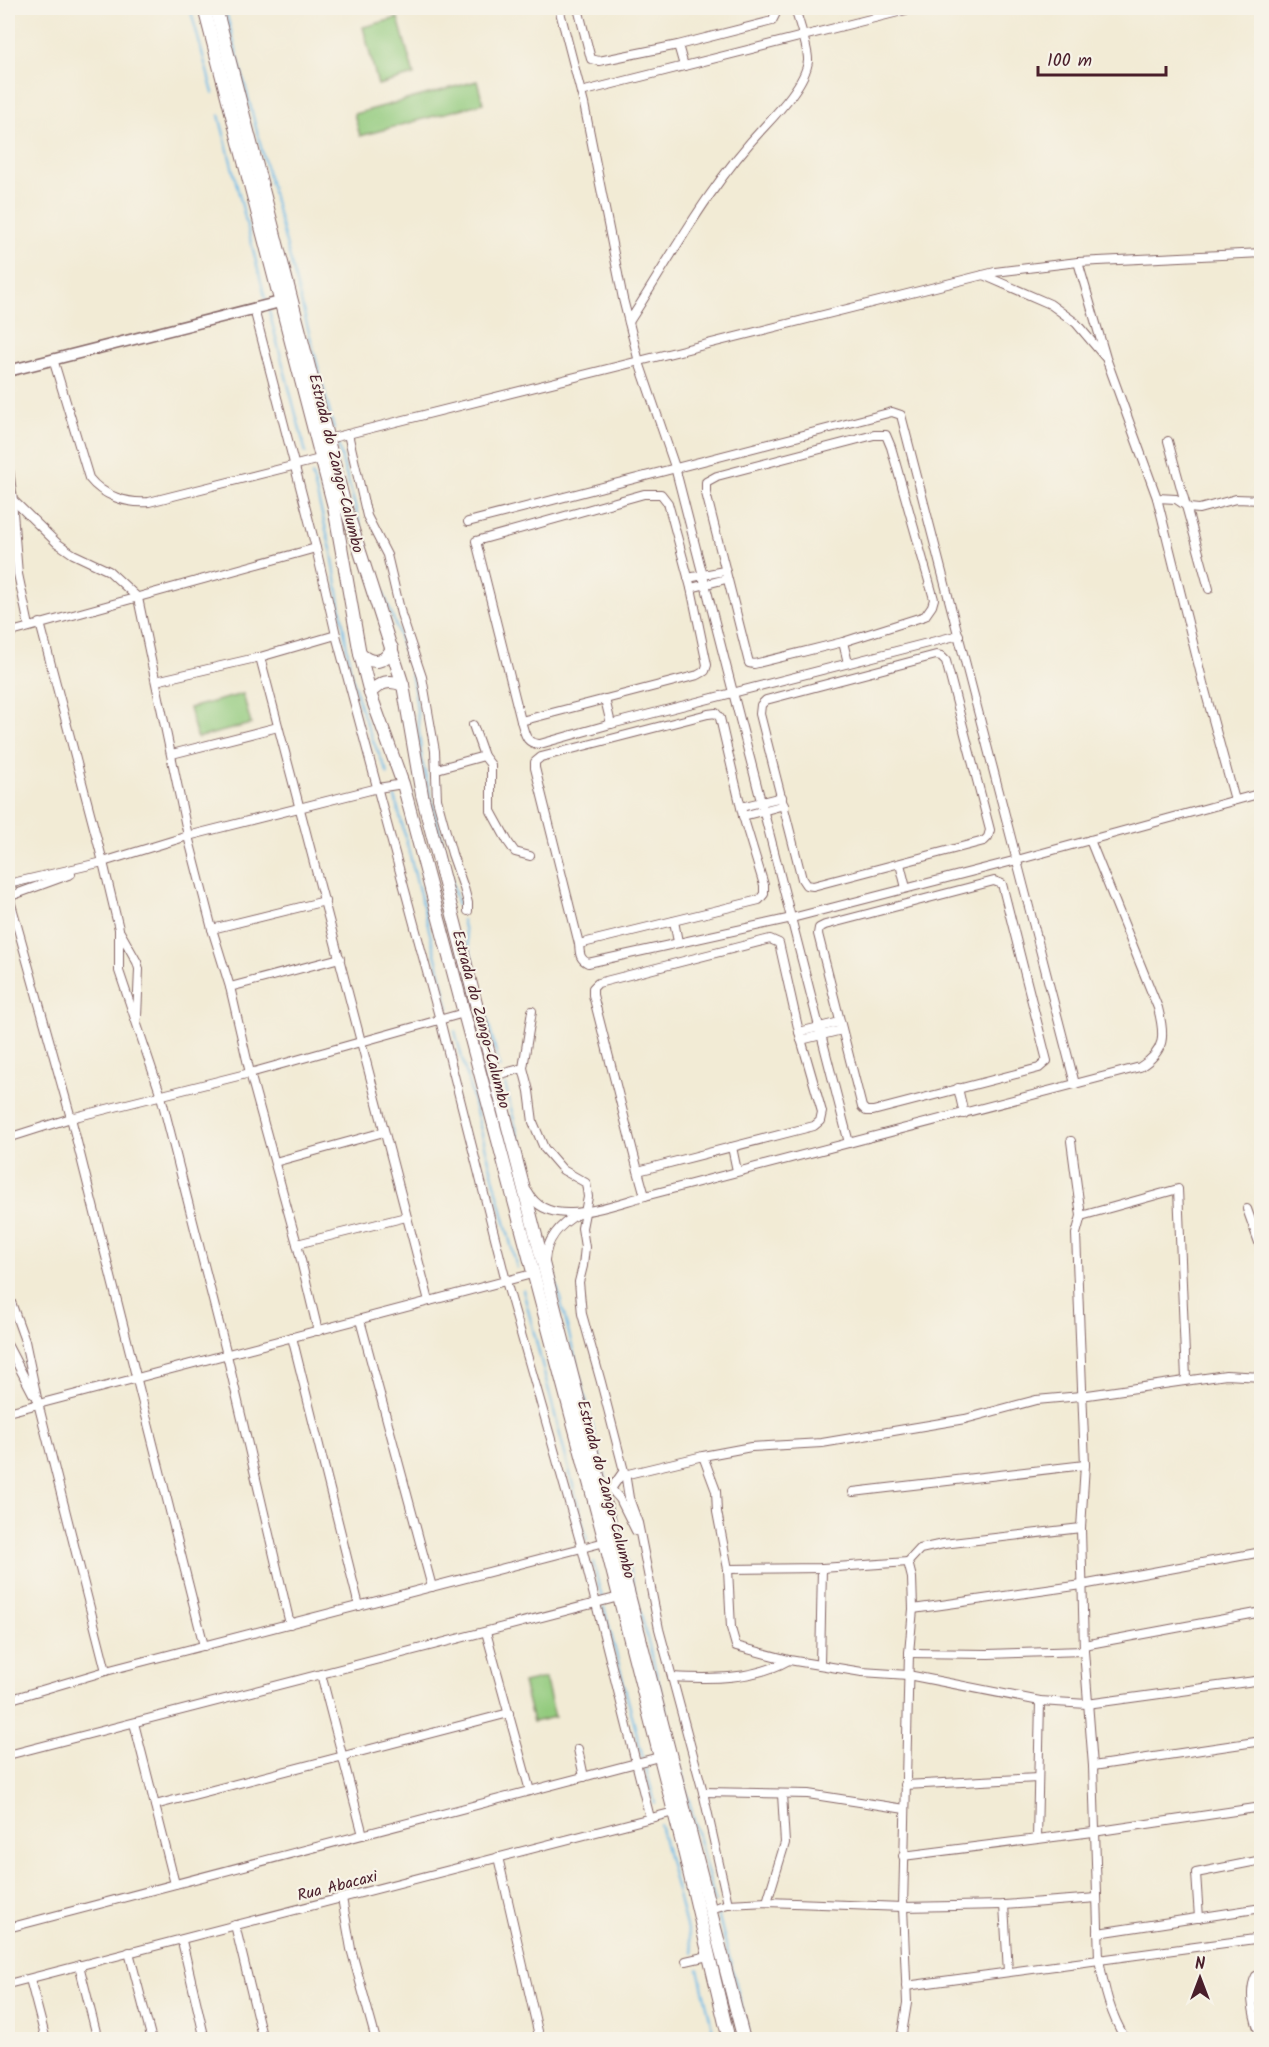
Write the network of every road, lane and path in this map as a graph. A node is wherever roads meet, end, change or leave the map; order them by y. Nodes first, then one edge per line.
1 (204, 8) edge
2 (216, 8) edge
3 (559, 8) edge
4 (578, 8) edge
5 (775, 8) edge
6 (795, 8) edge
7 (913, 8) edge
8 (802, 36) junction
9 (678, 45) junction
10 (684, 66) junction
11 (581, 92) junction
12 (1262, 253) edge
13 (1078, 262) junction
14 (983, 275) junction
15 (267, 306) junction
16 (629, 322) junction
17 (1106, 358) junction
18 (53, 359) junction
19 (639, 362) junction
20 (8, 371) edge
21 (337, 437) junction
22 (1168, 441) dead end
23 (312, 461) junction
24 (8, 462) edge
25 (295, 465) junction
26 (675, 467) junction
27 (10, 497) edge
28 (1157, 498) junction
29 (1262, 500) edge
30 (1186, 505) junction
31 (468, 522) dead end
32 (316, 548) junction
33 (725, 575) junction
34 (688, 578) junction
35 (704, 580) junction
36 (691, 588) junction
37 (1209, 590) dead end
38 (138, 598) junction
39 (40, 623) junction
40 (29, 626) junction
41 (8, 633) edge
42 (336, 635) junction
43 (958, 635) junction
44 (843, 642) junction
45 (392, 648) junction
46 (360, 654) junction
47 (260, 657) junction
48 (848, 663) junction
49 (156, 681) junction
50 (403, 685) junction
51 (733, 692) junction
52 (370, 693) junction
53 (604, 699) junction
54 (521, 721) junction
55 (611, 724) junction
56 (473, 725) dead end
57 (278, 727) junction
58 (172, 754) junction
59 (484, 756) junction
60 (436, 769) junction
61 (403, 784) junction
62 (378, 788) junction
63 (1262, 793) edge
64 (1235, 800) junction
65 (783, 801) junction
66 (762, 806) junction
67 (298, 808) junction
68 (742, 812) junction
69 (188, 836) junction
70 (1090, 840) junction
71 (530, 856) dead end
72 (1017, 860) junction
73 (103, 862) junction
74 (900, 864) junction
75 (8, 884) edge
76 (906, 888) junction
77 (8, 895) edge
78 (325, 901) junction
79 (468, 911) dead end
80 (792, 918) junction
81 (674, 921) junction
82 (212, 928) junction
83 (119, 929) junction
84 (678, 942) junction
85 (579, 944) junction
86 (340, 958) junction
87 (230, 987) junction
88 (532, 1011) dead end
89 (464, 1013) junction
90 (440, 1020) junction
91 (137, 1022) junction
92 (841, 1026) junction
93 (820, 1031) junction
94 (800, 1036) junction
95 (361, 1041) junction
96 (523, 1068) junction
97 (250, 1073) junction
98 (499, 1074) junction
99 (1075, 1084) junction
100 (958, 1088) junction
101 (161, 1096) junction
102 (964, 1113) junction
103 (71, 1118) junction
104 (384, 1132) junction
105 (8, 1138) edge
106 (1071, 1141) dead end
107 (849, 1143) junction
108 (732, 1147) junction
109 (275, 1162) junction
110 (638, 1171) junction
111 (737, 1171) junction
112 (521, 1180) junction
113 (645, 1196) junction
114 (1247, 1209) dead end
115 (581, 1212) junction
116 (1080, 1216) junction
117 (406, 1217) junction
118 (297, 1244) junction
119 (1262, 1251) edge
120 (538, 1272) junction
121 (506, 1281) junction
122 (8, 1294) edge
123 (429, 1301) junction
124 (360, 1320) junction
125 (318, 1330) junction
126 (292, 1337) junction
127 (8, 1346) edge
128 (226, 1355) junction
129 (1262, 1377) edge
130 (138, 1378) junction
131 (1186, 1379) junction
132 (1081, 1396) junction
133 (38, 1403) junction
134 (8, 1412) edge
135 (704, 1456) junction
136 (1085, 1465) junction
137 (624, 1473) junction
138 (606, 1490) junction
139 (853, 1492) dead end
140 (629, 1498) junction
141 (1081, 1528) junction
142 (605, 1542) junction
143 (641, 1542) junction
144 (582, 1548) junction
145 (1262, 1552) edge
146 (908, 1562) junction
147 (822, 1568) junction
148 (728, 1569) junction
149 (1082, 1585) junction
150 (432, 1587) junction
151 (619, 1598) junction
152 (595, 1604) junction
153 (359, 1606) junction
154 (913, 1610) junction
155 (1262, 1612) edge
156 (290, 1624) junction
157 (486, 1632) junction
158 (204, 1646) junction
159 (1084, 1648) junction
160 (909, 1653) junction
161 (789, 1660) junction
162 (820, 1665) junction
163 (106, 1671) junction
164 (321, 1674) junction
165 (908, 1675) junction
166 (672, 1677) junction
167 (1262, 1680) edge
168 (8, 1700) edge
169 (1040, 1701) junction
170 (1087, 1704) junction
171 (509, 1713) junction
172 (134, 1723) junction
173 (1262, 1741) edge
174 (578, 1749) dead end
175 (8, 1755) edge
176 (342, 1756) junction
177 (659, 1757) junction
178 (636, 1763) junction
179 (1093, 1766) junction
180 (584, 1777) junction
181 (1038, 1778) junction
182 (905, 1785) junction
183 (530, 1791) junction
184 (703, 1792) junction
185 (782, 1794) junction
186 (155, 1805) junction
187 (1262, 1807) edge
188 (905, 1809) junction
189 (674, 1812) junction
190 (650, 1818) junction
191 (1094, 1832) junction
192 (363, 1835) junction
193 (1036, 1839) junction
194 (903, 1856) junction
195 (498, 1857) junction
196 (1262, 1860) edge
197 (175, 1884) junction
198 (342, 1898) junction
199 (1097, 1898) junction
200 (767, 1902) junction
201 (728, 1904) junction
202 (1004, 1905) junction
203 (903, 1907) junction
204 (715, 1908) junction
205 (1262, 1908) edge
206 (1199, 1918) junction
207 (235, 1925) junction
208 (8, 1928) edge
209 (1098, 1934) junction
210 (1262, 1938) edge
211 (182, 1941) junction
212 (129, 1952) junction
213 (708, 1956) junction
214 (1099, 1959) junction
215 (686, 1961) dead end
216 (79, 1965) junction
217 (1008, 1972) junction
218 (1262, 1973) edge
219 (30, 1979) junction
220 (8, 1984) edge
221 (906, 1986) junction
222 (1262, 2039) edge
223 (46, 2040) edge
224 (98, 2040) edge
225 (152, 2040) edge
226 (206, 2040) edge
227 (262, 2040) edge
228 (376, 2040) edge
229 (540, 2040) edge
230 (729, 2040) edge
231 (744, 2040) edge
232 (901, 2040) edge
233 (1126, 2040) edge

1 - 15 main road, Estrada do Zango-Calumbo
2 - 21 main road, Estrada do Zango-Calumbo
3 - 11 street
4 - 9 street
5 - 9 street
6 - 8 street
7 - 8 street
8 - 10 street
8 - 16 street
9 - 10 street
10 - 11 street
11 - 16 street
12 - 13 street
13 - 14 street
13 - 17 street
14 - 17 street
14 - 19 street
15 - 18 street
15 - 23 main road, Estrada do Zango-Calumbo
15 - 25 street
16 - 19 street
17 - 28 street
18 - 20 street
18 - 25 street
19 - 21 street
19 - 26 street
21 - 45 main road, Estrada do Zango-Calumbo
21 - 60 street
22 - 30 street
23 - 25 street
23 - 46 main road, Estrada do Zango-Calumbo
24 - 27 street
25 - 32 street
26 - 31 street
26 - 35 street
26 - 43 street
27 - 38 street
27 - 40 street
28 - 30 street
28 - 64 street
29 - 30 street
30 - 37 street
32 - 38 street
32 - 42 street
33 - 35 street
33 - 44 street
33 - 44 street
34 - 35 street
34 - 36 street
34 - 54 street
35 - 36 street
35 - 51 street
36 - 53 street
38 - 39 street
38 - 49 street
39 - 40 street
39 - 73 street
40 - 41 street
42 - 47 street
42 - 62 street
43 - 48 street
43 - 72 street
44 - 48 street
45 - 46 main road
45 - 50 main road, Estrada do Zango-Calumbo
46 - 52 main road, Estrada do Zango-Calumbo
47 - 49 street
47 - 57 street
48 - 51 street
49 - 58 street
50 - 52 main road
50 - 98 main road, Estrada do Zango-Calumbo
51 - 55 street
51 - 66 street
52 - 61 main road, Estrada do Zango-Calumbo
53 - 54 street
53 - 55 street
54 - 55 street
56 - 59 street
57 - 58 street
57 - 67 street
58 - 69 street
59 - 60 street
59 - 71 street
60 - 79 street
61 - 62 street
61 - 89 main road, Estrada do Zango-Calumbo
62 - 67 street
62 - 90 street
63 - 64 street
64 - 70 street
65 - 66 street
65 - 74 street
65 - 74 street
66 - 68 street
66 - 80 street
67 - 69 street
67 - 78 street
68 - 81 street
68 - 85 street
69 - 73 street
69 - 82 street
70 - 72 street
70 - 99 street
72 - 76 street
72 - 99 street
73 - 75 street
73 - 77 street
73 - 83 street
74 - 76 street
76 - 80 street
77 - 103 street
78 - 82 street
78 - 86 street
80 - 84 street
80 - 93 street
81 - 84 street
81 - 85 street
82 - 87 street
83 - 91 street
83 - 91 street
84 - 85 street
86 - 87 street
86 - 95 street
87 - 97 street
88 - 96 street
89 - 90 street
89 - 120 main road, Estrada do Zango-Calumbo
90 - 95 street
90 - 121 street
91 - 101 street
92 - 93 street
92 - 100 street
92 - 100 street
93 - 94 street
93 - 107 street
94 - 108 street
94 - 110 street
95 - 97 street
95 - 104 street
96 - 98 street
96 - 115 street
97 - 101 street
97 - 109 street
98 - 112 main road, Estrada do Zango-Calumbo
99 - 102 street
100 - 102 street
101 - 103 street
101 - 128 street
102 - 107 street
103 - 105 street
103 - 130 street
104 - 109 street
104 - 117 street
106 - 116 street
107 - 111 street
108 - 110 street
108 - 111 street
109 - 118 street
110 - 113 street
111 - 113 street
112 - 115 street
112 - 120 main road, Estrada do Zango-Calumbo
113 - 115 street
114 - 119 street
115 - 120 street
115 - 137 street
116 - 131 street
116 - 132 street
117 - 118 street
117 - 123 street
118 - 125 street
120 - 121 street
120 - 138 main road, Estrada do Zango-Calumbo
120 - 142 main road, Estrada do Zango-Calumbo
121 - 123 street
121 - 144 street
122 - 133 street
123 - 124 street
124 - 125 street
124 - 150 street
125 - 126 street
126 - 128 street
126 - 153 street
127 - 133 street
128 - 130 street
128 - 156 street
129 - 131 street
130 - 133 street
130 - 158 street
131 - 132 street
132 - 135 street
132 - 136 street
133 - 134 street
133 - 163 street
135 - 137 street
135 - 148 street
136 - 139 street
136 - 141 street
137 - 138 street
137 - 140 street
138 - 140 street
138 - 143 street
138 - 204 main road, Estrada do Zango-Calumbo
140 - 143 street
141 - 146 street
141 - 149 street
142 - 144 street
142 - 151 main road, Estrada do Zango-Calumbo
143 - 166 street
144 - 150 street
144 - 152 street
145 - 149 street
146 - 147 street
146 - 154 street
147 - 148 street
147 - 162 street
148 - 161 street
149 - 154 street
149 - 159 street
150 - 153 street
151 - 152 street
151 - 177 main road, Estrada do Zango-Calumbo
152 - 157 street
152 - 178 street
153 - 156 street
154 - 160 street
155 - 159 street
156 - 158 street
157 - 164 street
157 - 171 street
158 - 163 street
159 - 160 street
159 - 170 street
160 - 165 street
161 - 162 street
161 - 166 street
162 - 165 street
163 - 168 street
164 - 172 street
164 - 176 street
165 - 169 street
165 - 182 street
166 - 184 street
167 - 170 street
169 - 170 street
169 - 181 street
170 - 179 street
171 - 176 street
171 - 183 street
172 - 175 street
172 - 186 street
173 - 179 street
174 - 180 street
176 - 186 street
176 - 192 street
177 - 178 street
177 - 189 main road, Estrada do Zango-Calumbo
178 - 180 street
178 - 190 street
179 - 191 street
180 - 183 street
181 - 182 street
181 - 193 street
182 - 188 street
183 - 192 street
184 - 185 street
184 - 201 street
185 - 188 street
185 - 200 street
186 - 197 street
187 - 191 street
188 - 194 street
189 - 190 street, Rua Abacaxi
189 - 213 main road, Estrada do Zango-Calumbo
190 - 195 street, Rua Abacaxi
191 - 193 street
191 - 199 street
192 - 197 street
193 - 194 street
194 - 203 street
195 - 198 street, Rua Abacaxi
195 - 229 street
196 - 206 street
197 - 208 street
198 - 207 street, Rua Abacaxi
198 - 228 street
199 - 202 street
199 - 209 street
200 - 201 street
200 - 203 street
201 - 204 street
202 - 203 street
202 - 217 street
203 - 221 street
204 - 231 main road, Estrada do Zango-Calumbo
205 - 206 street
206 - 209 street
207 - 211 street, Rua Abacaxi
207 - 227 street
209 - 214 street
210 - 214 street
211 - 212 street, Rua Abacaxi
211 - 226 street
212 - 216 street, Rua Abacaxi
212 - 225 street
213 - 215 street
213 - 230 main road, Estrada do Zango-Calumbo
214 - 217 street
214 - 233 street
216 - 219 street, Rua Abacaxi
216 - 224 street
217 - 221 street
218 - 222 street
219 - 220 street, Rua Abacaxi
219 - 223 street
221 - 232 street

